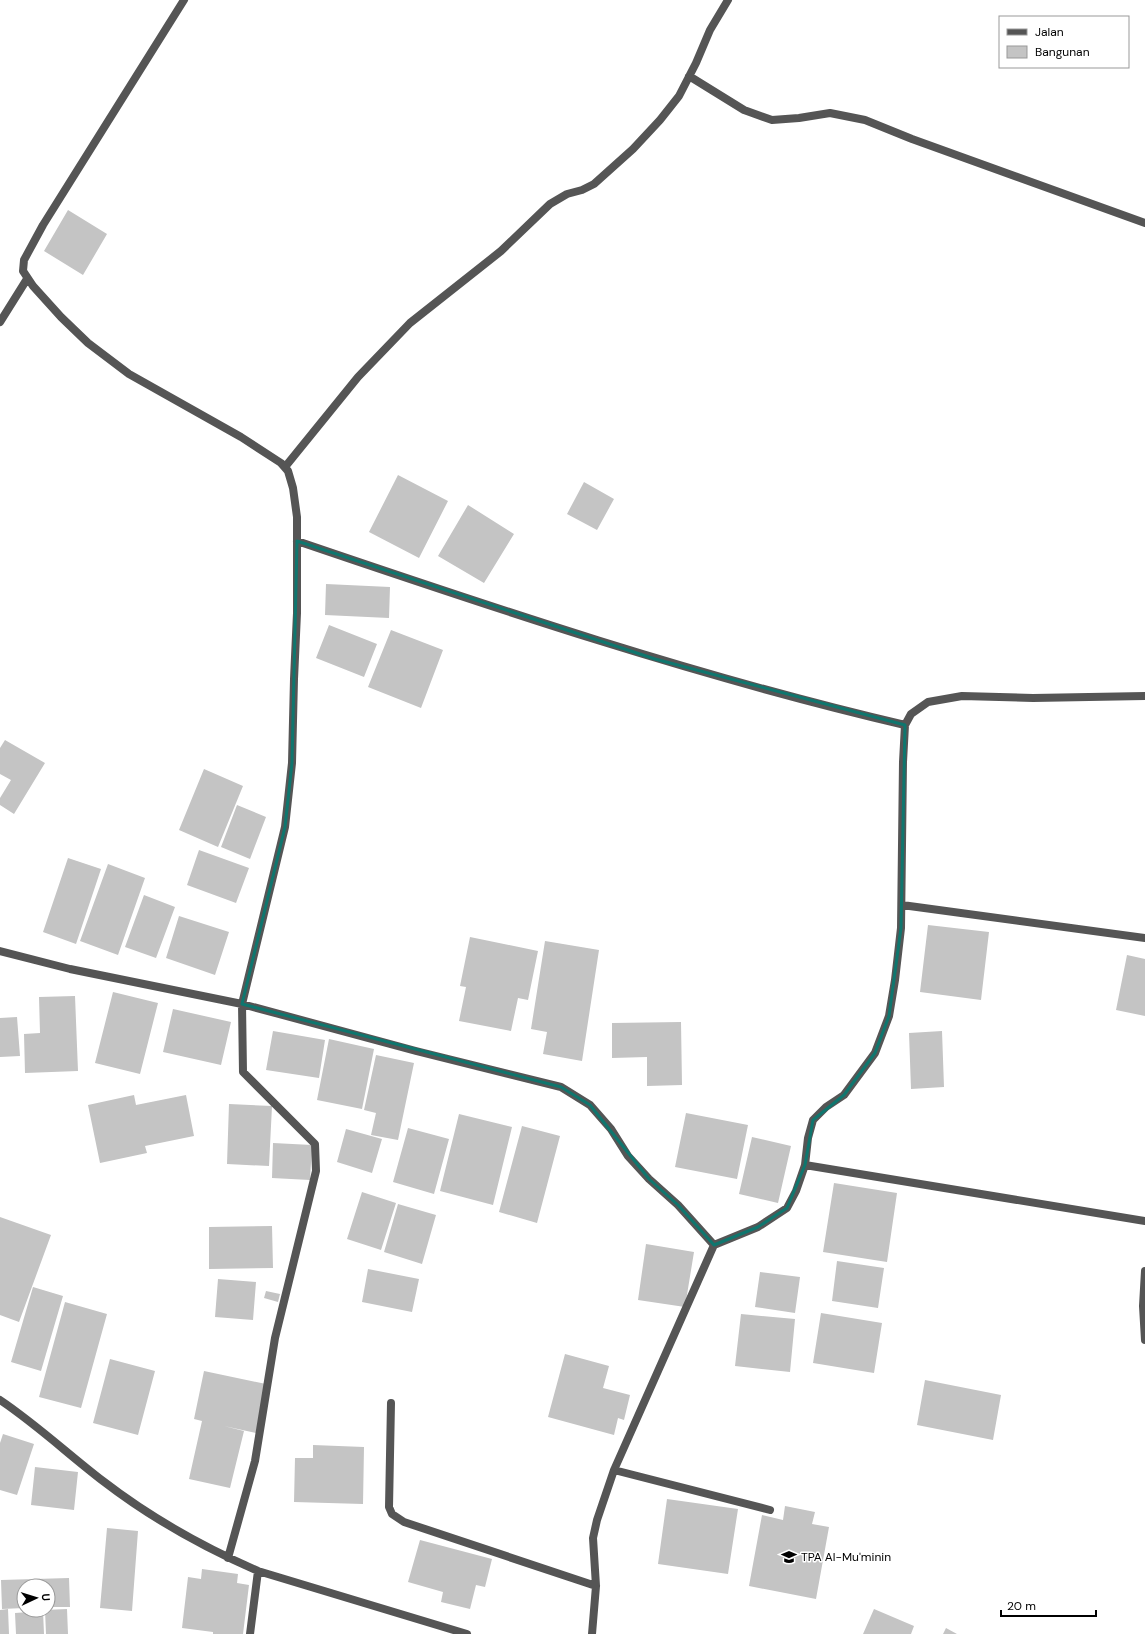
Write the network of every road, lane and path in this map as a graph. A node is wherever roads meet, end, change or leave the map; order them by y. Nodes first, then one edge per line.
1 (184, 0) edge
2 (728, 0) edge
3 (689, 76) junction
4 (1145, 224) edge
5 (27, 279) junction
6 (0, 322) edge
7 (285, 467) junction
8 (297, 541) junction
9 (1145, 696) edge
10 (905, 725) junction
11 (902, 905) junction
12 (1145, 938) edge
13 (0, 951) edge
14 (242, 1004) junction
15 (804, 1165) junction
16 (1145, 1221) edge
17 (714, 1245) junction
18 (1145, 1271) edge
19 (1145, 1340) edge
20 (0, 1400) edge
21 (391, 1403) dead end
22 (614, 1470) junction
23 (770, 1510) dead end
24 (228, 1558) junction
25 (258, 1571) junction
26 (596, 1586) junction
27 (250, 1634) edge
28 (467, 1634) edge
29 (592, 1634) edge

1 - 5 street
2 - 3 street
3 - 4 street
3 - 7 street
5 - 6 street
5 - 7 street
7 - 8 street
8 - 10 street
8 - 14 street
9 - 10 street
10 - 11 street
11 - 12 street
11 - 15 street
13 - 14 street
14 - 17 street
14 - 24 street
15 - 16 street
15 - 17 street
17 - 22 street
18 - 19 street
20 - 24 street
21 - 26 street
22 - 23 street
22 - 26 street
24 - 25 street
25 - 27 street
25 - 28 street
26 - 29 street

